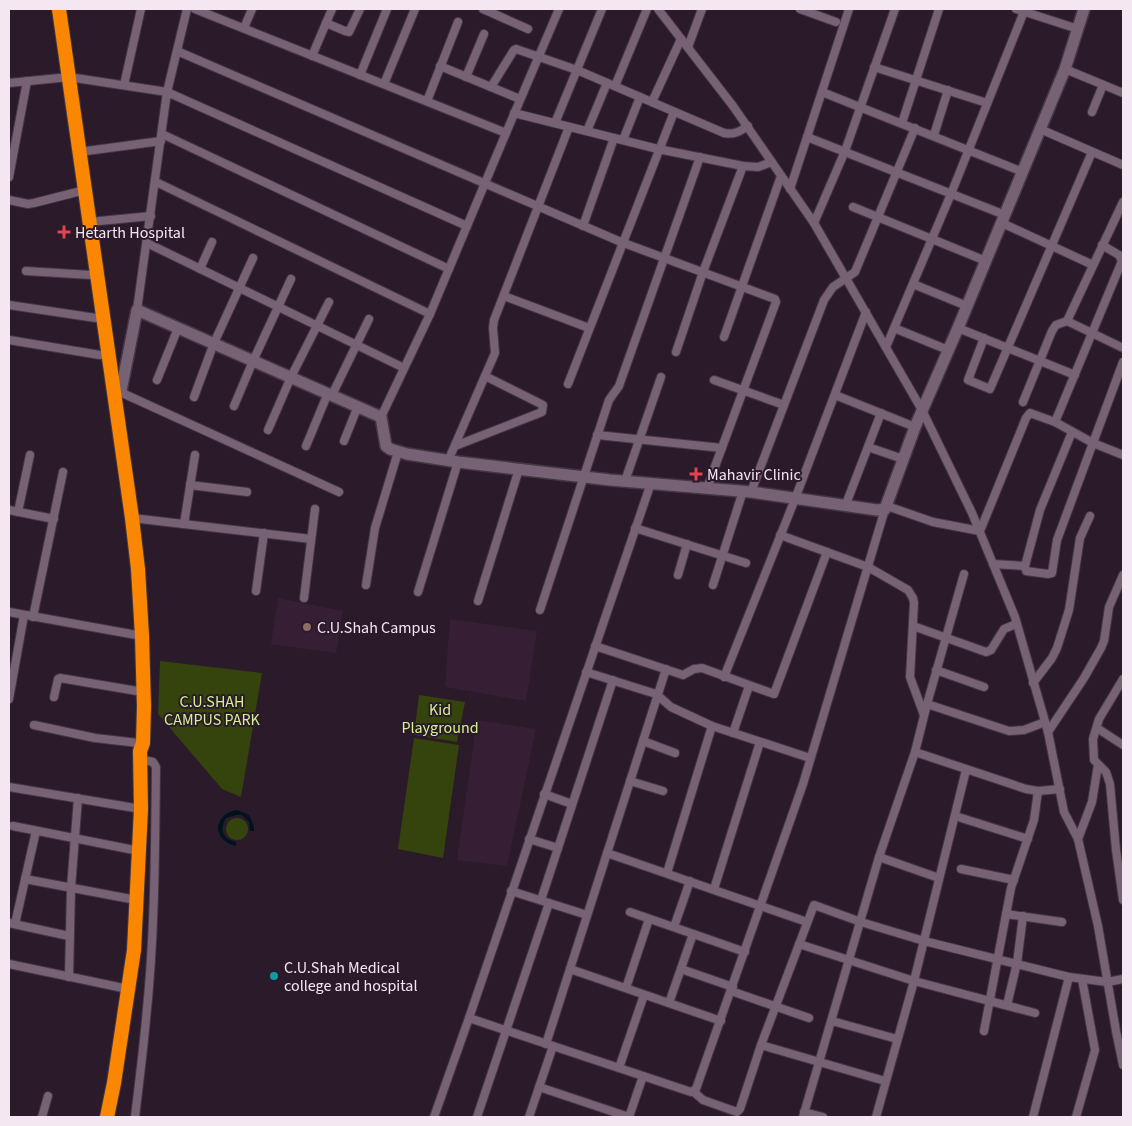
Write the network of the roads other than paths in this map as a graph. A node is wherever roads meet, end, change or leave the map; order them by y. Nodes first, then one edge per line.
1 (53, 9) edge
2 (60, 9) edge
3 (141, 9) edge
4 (187, 9) edge
5 (195, 9) edge
6 (252, 9) edge
7 (332, 9) edge
8 (360, 9) edge
9 (387, 9) edge
10 (415, 9) edge
11 (483, 9) edge
12 (559, 9) edge
13 (602, 9) edge
14 (647, 9) edge
15 (659, 9) edge
16 (702, 9) edge
17 (800, 9) edge
18 (850, 9) edge
19 (895, 9) edge
20 (939, 9) edge
21 (1016, 9) edge
22 (1084, 9) edge
23 (1025, 10) edge
24 (458, 22) dead end
25 (836, 22) dead end
26 (326, 23) junction
27 (244, 28) junction
28 (528, 28) dead end
29 (1078, 29) junction
30 (484, 34) dead end
31 (681, 39) junction
32 (688, 47) junction
33 (177, 51) junction
34 (312, 56) junction
35 (539, 56) junction
36 (440, 66) junction
37 (874, 67) junction
38 (1065, 69) junction
39 (577, 70) junction
40 (360, 75) junction
41 (66, 77) junction
42 (466, 77) junction
43 (915, 80) junction
44 (27, 81) junction
45 (9, 83) edge
46 (384, 84) junction
47 (124, 85) junction
48 (611, 85) junction
49 (1103, 85) junction
50 (491, 87) junction
51 (948, 90) junction
52 (168, 92) junction
53 (822, 92) junction
54 (1123, 93) edge
55 (640, 97) junction
56 (520, 99) junction
57 (427, 101) junction
58 (652, 102) junction
59 (987, 102) junction
60 (861, 106) junction
61 (674, 112) junction
62 (1092, 112) dead end
63 (514, 113) junction
64 (555, 123) junction
65 (902, 123) junction
66 (748, 126) junction
67 (569, 127) junction
68 (915, 128) junction
69 (1040, 129) junction
70 (506, 132) junction
71 (587, 132) junction
72 (934, 135) junction
73 (162, 137) junction
74 (807, 137) junction
75 (618, 139) junction
76 (658, 149) junction
77 (969, 149) junction
78 (845, 151) junction
79 (79, 152) junction
80 (1092, 152) junction
81 (700, 157) junction
82 (772, 162) junction
83 (1123, 165) edge
84 (744, 166) junction
85 (898, 172) junction
86 (1023, 172) junction
87 (781, 176) junction
88 (9, 177) edge
89 (156, 182) junction
90 (484, 184) junction
91 (790, 189) junction
92 (82, 191) junction
93 (951, 194) junction
94 (9, 200) edge
95 (1123, 202) edge
96 (538, 207) junction
97 (853, 207) dead end
98 (151, 216) junction
99 (879, 218) junction
100 (1003, 219) junction
101 (89, 222) junction
102 (814, 223) junction
103 (467, 226) junction
104 (583, 226) junction
105 (932, 239) junction
106 (212, 242) dead end
107 (621, 242) junction
108 (147, 243) junction
109 (1102, 245) junction
110 (1050, 246) junction
111 (253, 258) dead end
112 (664, 258) junction
113 (986, 261) junction
114 (1093, 266) junction
115 (200, 269) junction
116 (449, 269) junction
117 (26, 270) dead end
118 (703, 272) junction
119 (90, 276) junction
120 (291, 279) dead end
121 (846, 279) junction
122 (913, 284) junction
123 (742, 286) junction
124 (239, 288) junction
125 (504, 296) junction
126 (329, 302) dead end
127 (9, 305) edge
128 (967, 306) junction
129 (278, 307) junction
130 (137, 310) junction
131 (866, 312) junction
132 (430, 314) junction
133 (96, 318) junction
134 (369, 319) dead end
135 (1068, 321) junction
136 (317, 326) junction
137 (178, 328) junction
138 (589, 328) junction
139 (894, 328) junction
140 (958, 328) junction
141 (1092, 332) junction
142 (724, 337) dead end
143 (984, 338) junction
144 (9, 340) edge
145 (214, 343) junction
146 (357, 345) junction
147 (886, 347) junction
148 (1008, 348) junction
149 (1123, 348) edge
150 (948, 350) junction
151 (676, 352) dead end
152 (100, 355) junction
153 (253, 360) junction
154 (1039, 361) junction
155 (1123, 362) edge
156 (404, 368) junction
157 (1075, 375) junction
158 (485, 376) junction
159 (661, 377) dead end
160 (291, 378) junction
161 (157, 380) dead end
162 (714, 380) dead end
163 (568, 384) dead end
164 (744, 391) junction
165 (117, 392) junction
166 (330, 394) junction
167 (835, 395) junction
168 (194, 397) dead end
169 (1023, 402) dead end
170 (784, 405) junction
171 (234, 406) dead end
172 (358, 406) junction
173 (922, 410) junction
174 (881, 413) junction
175 (381, 417) junction
176 (1055, 422) junction
177 (915, 426) junction
178 (268, 430) dead end
179 (1072, 432) junction
180 (598, 435) junction
181 (640, 439) junction
182 (344, 441) dead end
183 (1092, 443) junction
184 (306, 446) dead end
185 (454, 446) junction
186 (868, 446) junction
187 (722, 448) junction
188 (398, 452) junction
189 (30, 455) dead end
190 (195, 455) dead end
191 (1123, 455) edge
192 (903, 459) junction
193 (453, 461) junction
194 (519, 469) junction
195 (63, 472) dead end
196 (584, 477) junction
197 (625, 481) junction
198 (651, 483) junction
199 (190, 485) junction
200 (707, 488) junction
201 (747, 491) junction
202 (247, 492) dead end
203 (339, 492) dead end
204 (795, 499) junction
205 (846, 504) junction
206 (886, 507) junction
207 (315, 509) dead end
208 (9, 510) edge
209 (18, 512) junction
210 (1090, 516) dead end
211 (132, 518) junction
212 (54, 519) junction
213 (184, 524) junction
214 (636, 528) junction
215 (980, 531) junction
216 (264, 533) junction
217 (780, 535) junction
218 (312, 539) junction
219 (687, 544) junction
220 (827, 552) junction
221 (722, 555) junction
222 (746, 563) dead end
223 (993, 564) junction
224 (1025, 566) junction
225 (868, 567) junction
226 (964, 574) dead end
227 (678, 575) dead end
228 (1123, 575) edge
229 (366, 585) dead end
230 (713, 585) dead end
231 (256, 591) dead end
232 (418, 592) dead end
233 (304, 598) dead end
234 (478, 601) dead end
235 (540, 610) dead end
236 (9, 612) edge
237 (24, 615) junction
238 (33, 617) junction
239 (1016, 624) junction
240 (913, 626) junction
241 (139, 636) junction
242 (945, 638) junction
243 (595, 646) junction
244 (666, 669) junction
245 (936, 670) junction
246 (586, 672) junction
247 (724, 676) junction
248 (1123, 679) edge
249 (613, 680) junction
250 (1033, 683) junction
251 (749, 686) junction
252 (984, 687) dead end
253 (137, 691) junction
254 (657, 696) junction
255 (54, 697) dead end
256 (9, 699) edge
257 (927, 704) junction
258 (924, 715) junction
259 (1044, 722) junction
260 (34, 725) dead end
261 (712, 726) junction
262 (1097, 728) junction
263 (1048, 732) junction
264 (733, 733) junction
265 (643, 741) junction
266 (760, 742) junction
267 (1123, 746) edge
268 (140, 751) junction
269 (914, 752) junction
270 (675, 753) dead end
271 (810, 758) junction
272 (1098, 765) junction
273 (966, 770) junction
274 (630, 781) junction
275 (9, 787) edge
276 (1060, 789) junction
277 (663, 791) dead end
278 (1038, 791) junction
279 (544, 794) junction
280 (78, 798) junction
281 (572, 804) junction
282 (141, 809) junction
283 (954, 816) junction
284 (12, 826) dead end
285 (36, 831) junction
286 (75, 838) junction
287 (529, 839) junction
288 (1028, 839) junction
289 (1078, 839) junction
290 (558, 848) junction
291 (139, 851) junction
292 (1120, 852) edge
293 (607, 853) junction
294 (879, 857) junction
295 (961, 869) dead end
296 (667, 873) junction
297 (939, 878) junction
298 (25, 879) junction
299 (1014, 880) junction
300 (690, 881) junction
301 (71, 888) junction
302 (714, 889) junction
303 (511, 891) junction
304 (136, 900) junction
305 (540, 900) junction
306 (1123, 900) edge
307 (549, 903) junction
308 (761, 905) junction
309 (630, 912) dead end
310 (1006, 914) junction
311 (587, 915) junction
312 (1023, 916) junction
313 (649, 919) junction
314 (807, 922) junction
315 (861, 922) junction
316 (1062, 922) dead end
317 (12, 924) edge
318 (674, 927) junction
319 (693, 934) junction
320 (69, 936) junction
321 (924, 940) junction
322 (799, 944) junction
323 (745, 952) junction
324 (998, 959) junction
325 (850, 960) junction
326 (1017, 963) junction
327 (9, 964) edge
328 (570, 969) junction
329 (681, 969) junction
330 (69, 977) junction
331 (1069, 977) junction
332 (1123, 978) edge
333 (1082, 979) junction
334 (914, 981) junction
335 (1107, 982) junction
336 (626, 988) junction
337 (128, 989) junction
338 (732, 989) junction
339 (644, 994) junction
340 (990, 1001) junction
341 (669, 1003) junction
342 (1007, 1005) junction
343 (776, 1006) junction
344 (1035, 1013) dead end
345 (469, 1018) junction
346 (809, 1018) dead end
347 (721, 1021) junction
348 (832, 1021) junction
349 (506, 1030) junction
350 (984, 1031) dead end
351 (898, 1039) junction
352 (550, 1045) junction
353 (761, 1046) junction
354 (820, 1062) junction
355 (1123, 1065) edge
356 (620, 1068) junction
357 (643, 1076) junction
358 (885, 1081) junction
359 (539, 1087) junction
360 (694, 1092) junction
361 (48, 1096) dead end
362 (804, 1115) edge
363 (42, 1117) edge
364 (107, 1117) edge
365 (135, 1117) edge
366 (434, 1117) edge
367 (477, 1117) edge
368 (528, 1117) edge
369 (629, 1117) edge
370 (823, 1117) edge
371 (876, 1117) edge
372 (1032, 1117) edge
373 (1076, 1117) edge

1 - 41 highway
2 - 41 highway
3 - 47 street
4 - 33 street
5 - 27 street
6 - 27 street
7 - 26 street
8 - 26 street
9 - 40 street
10 - 46 street
11 - 28 street
12 - 35 street
13 - 39 street
14 - 48 street
15 - 31 street
16 - 32 street
17 - 25 street
18 - 53 street
19 - 37 street
20 - 43 street
21 - 23 street
22 - 29 street
23 - 29 street
23 - 59 street
24 - 36 street
26 - 34 street
27 - 34 street
29 - 38 street
30 - 42 street
31 - 32 street
31 - 58 street
32 - 66 street
33 - 52 street
33 - 90 street
34 - 40 street
35 - 39 street
35 - 50 street
35 - 56 street
36 - 42 street
36 - 57 street
37 - 43 street
37 - 60 street
38 - 49 street
38 - 69 street
39 - 48 street
39 - 64 street
40 - 46 street
41 - 44 street
41 - 47 street
41 - 79 highway
41 - 92 highway
42 - 50 street
43 - 51 street
43 - 65 street
44 - 45 street
44 - 88 street
46 - 57 street
47 - 52 street
48 - 55 street
48 - 71 street
49 - 54 street
49 - 62 street
50 - 56 street
51 - 59 street
51 - 72 street
52 - 73 street
52 - 103 street
53 - 60 street
53 - 74 street
55 - 58 street
55 - 75 street
56 - 63 street
57 - 70 street
58 - 61 street
59 - 77 street
60 - 65 street
60 - 78 street
61 - 66 street
61 - 76 street
63 - 64 street
63 - 70 street
64 - 67 street
65 - 68 street
66 - 82 street
67 - 71 street
67 - 96 street
68 - 72 street
68 - 85 street
69 - 80 street
69 - 86 street
70 - 90 street
71 - 75 street
72 - 77 street
73 - 79 street
73 - 89 street
73 - 116 street
74 - 78 street
74 - 91 street
75 - 76 street
75 - 104 street
76 - 81 street
76 - 107 street
77 - 86 street
77 - 93 street
78 - 85 street
78 - 102 street
79 - 92 highway
80 - 83 street
80 - 110 street
81 - 84 street
81 - 112 street
82 - 84 street
82 - 87 street
84 - 118 street
85 - 93 street
85 - 99 street
86 - 100 street
87 - 91 street
87 - 123 street
89 - 98 street
89 - 132 street
90 - 96 street
90 - 103 street
91 - 102 street
92 - 94 street
92 - 101 highway
92 - 119 highway
93 - 100 street
93 - 105 street
95 - 109 street
96 - 104 street
96 - 125 street
97 - 99 street
98 - 101 street
98 - 108 street
99 - 105 street
99 - 121 street
100 - 110 street
100 - 113 street
101 - 165 highway
102 - 121 street
103 - 116 street
104 - 107 street
105 - 113 street
105 - 122 street
106 - 115 street
107 - 112 street
107 - 138 street
108 - 115 street
108 - 130 street
109 - 114 street
109 - 141 street
110 - 114 street
110 - 148 street
111 - 124 street
112 - 118 street
112 - 180 street
113 - 128 street
114 - 135 street
115 - 124 street
116 - 132 street
117 - 119 street
118 - 123 street
118 - 151 street
119 - 133 highway
120 - 129 street
121 - 131 street
121 - 170 street
122 - 128 street
122 - 139 street
123 - 142 street
123 - 164 street
124 - 129 street
124 - 145 street
125 - 138 street
125 - 158 street
126 - 136 street
127 - 133 street
128 - 140 street
129 - 136 street
129 - 153 street
130 - 137 street
130 - 165 street
131 - 147 street
131 - 167 street
132 - 156 street
133 - 152 highway
134 - 146 street
135 - 141 street
135 - 154 street
136 - 146 street
136 - 160 street
137 - 145 street
137 - 161 street
138 - 163 street
139 - 147 street
139 - 150 street
140 - 143 street
140 - 150 street
141 - 149 street
141 - 157 street
143 - 148 street
143 - 148 street
144 - 152 street
145 - 153 street
145 - 168 street
146 - 156 street
146 - 166 street
147 - 173 street
148 - 154 street
150 - 173 street
152 - 241 highway
153 - 160 street
153 - 171 street
154 - 157 street
154 - 169 street
155 - 183 street
156 - 175 street
157 - 176 street
158 - 185 street
158 - 185 street
159 - 181 street
160 - 166 street
160 - 178 street
162 - 164 street
164 - 170 street
164 - 187 street
165 - 203 street
165 - 211 highway
166 - 172 street
166 - 184 street
167 - 174 street
167 - 204 street
170 - 201 street
172 - 175 street
172 - 182 street
173 - 177 street
173 - 215 street
174 - 177 street
174 - 186 street
175 - 188 street
176 - 179 street
176 - 215 street
177 - 192 street
179 - 183 street
179 - 224 street
180 - 181 street
180 - 196 street
181 - 187 street
181 - 197 street
183 - 191 street
183 - 224 street
185 - 193 street
186 - 192 street
186 - 205 street
187 - 200 street
188 - 193 street
188 - 229 street
189 - 209 street
190 - 199 street
192 - 206 street
193 - 194 street
193 - 232 street
194 - 196 street
194 - 234 street
195 - 212 street
196 - 197 street
196 - 235 street
197 - 198 street
198 - 200 street
198 - 214 street
199 - 202 street
199 - 213 street
200 - 201 street
201 - 204 street
201 - 221 street
204 - 205 street
204 - 217 street
205 - 206 street
206 - 215 street
206 - 225 street
207 - 218 street
208 - 209 street
209 - 212 street
210 - 250 street
211 - 213 street
211 - 241 highway
212 - 238 street
213 - 216 street
214 - 219 street
214 - 243 street
215 - 223 street
216 - 218 street
216 - 231 street
217 - 220 street
217 - 247 street
218 - 233 street
219 - 221 street
219 - 227 street
220 - 225 street
220 - 251 street
221 - 222 street
221 - 230 street
223 - 224 street
223 - 239 street
225 - 240 street
225 - 271 street
226 - 242 street
228 - 263 street
236 - 237 street
237 - 238 street
237 - 256 street
238 - 241 street
239 - 242 street
239 - 250 street
240 - 242 street
240 - 258 street
241 - 253 highway
241 - 268 highway
242 - 245 street
243 - 244 street
243 - 246 street
244 - 247 street
244 - 254 street
245 - 252 street
245 - 257 street
246 - 249 street
246 - 279 street
247 - 251 street
248 - 262 street
249 - 254 street
249 - 281 street
250 - 259 street
251 - 264 street
253 - 255 street
253 - 268 highway
254 - 261 street
254 - 265 street
257 - 258 street
257 - 259 street
258 - 269 street
259 - 263 street
260 - 268 street
261 - 264 street
261 - 296 street
262 - 267 street
262 - 272 street
263 - 276 street
264 - 266 street
265 - 270 street
265 - 274 street
266 - 271 street
266 - 302 street
268 - 282 highway
268 - 365 street
269 - 273 street
269 - 294 street
271 - 308 street
272 - 289 street
272 - 292 street
273 - 278 street
273 - 283 street
274 - 277 street
274 - 293 street
275 - 280 street
276 - 278 street
276 - 289 street
278 - 288 street
279 - 281 street
279 - 287 street
280 - 282 street
280 - 286 street
281 - 290 street
282 - 291 highway
283 - 288 street
283 - 297 street
284 - 285 street
285 - 286 street
285 - 298 street
286 - 291 street
286 - 301 street
287 - 290 street
287 - 303 street
288 - 299 street
289 - 335 street
290 - 305 street
291 - 304 highway
292 - 306 street
293 - 296 street
293 - 311 street
294 - 297 street
294 - 315 street
295 - 299 street
296 - 300 street
297 - 321 street
298 - 301 street
298 - 317 street
299 - 310 street
300 - 302 street
300 - 318 street
301 - 304 street
301 - 320 street
302 - 308 street
303 - 305 street
303 - 345 street
304 - 337 highway
305 - 307 street
307 - 311 street
307 - 349 street
308 - 314 street
308 - 323 street
309 - 313 street
310 - 312 street
310 - 324 street
311 - 328 street
312 - 316 street
312 - 326 street
313 - 318 street
313 - 336 street
314 - 315 street
314 - 322 street
315 - 321 street
315 - 325 street
317 - 320 street
318 - 319 street
319 - 323 street
319 - 329 street
320 - 330 street
321 - 324 street
321 - 334 street
322 - 325 street
322 - 343 street
323 - 338 street
324 - 326 street
324 - 340 street
325 - 334 street
325 - 348 street
326 - 331 street
326 - 342 street
327 - 330 street
328 - 336 street
328 - 352 street
329 - 338 street
329 - 341 street
330 - 337 street
331 - 333 street
331 - 372 street
332 - 335 street
333 - 335 street
333 - 373 street
334 - 340 street
334 - 351 street
335 - 355 street
336 - 339 street
337 - 364 highway
338 - 343 street
338 - 347 street
339 - 341 street
339 - 356 street
340 - 342 street
340 - 350 street
341 - 347 street
342 - 344 street
343 - 346 street
343 - 353 street
345 - 349 street
345 - 366 street
347 - 360 street
348 - 351 street
348 - 354 street
349 - 352 street
349 - 367 street
351 - 358 street
352 - 356 street
352 - 359 street
353 - 354 street
353 - 360 street
354 - 358 street
354 - 362 street
356 - 357 street
357 - 360 street
357 - 369 street
358 - 371 street
359 - 368 street
359 - 369 street
361 - 363 street
362 - 370 street

